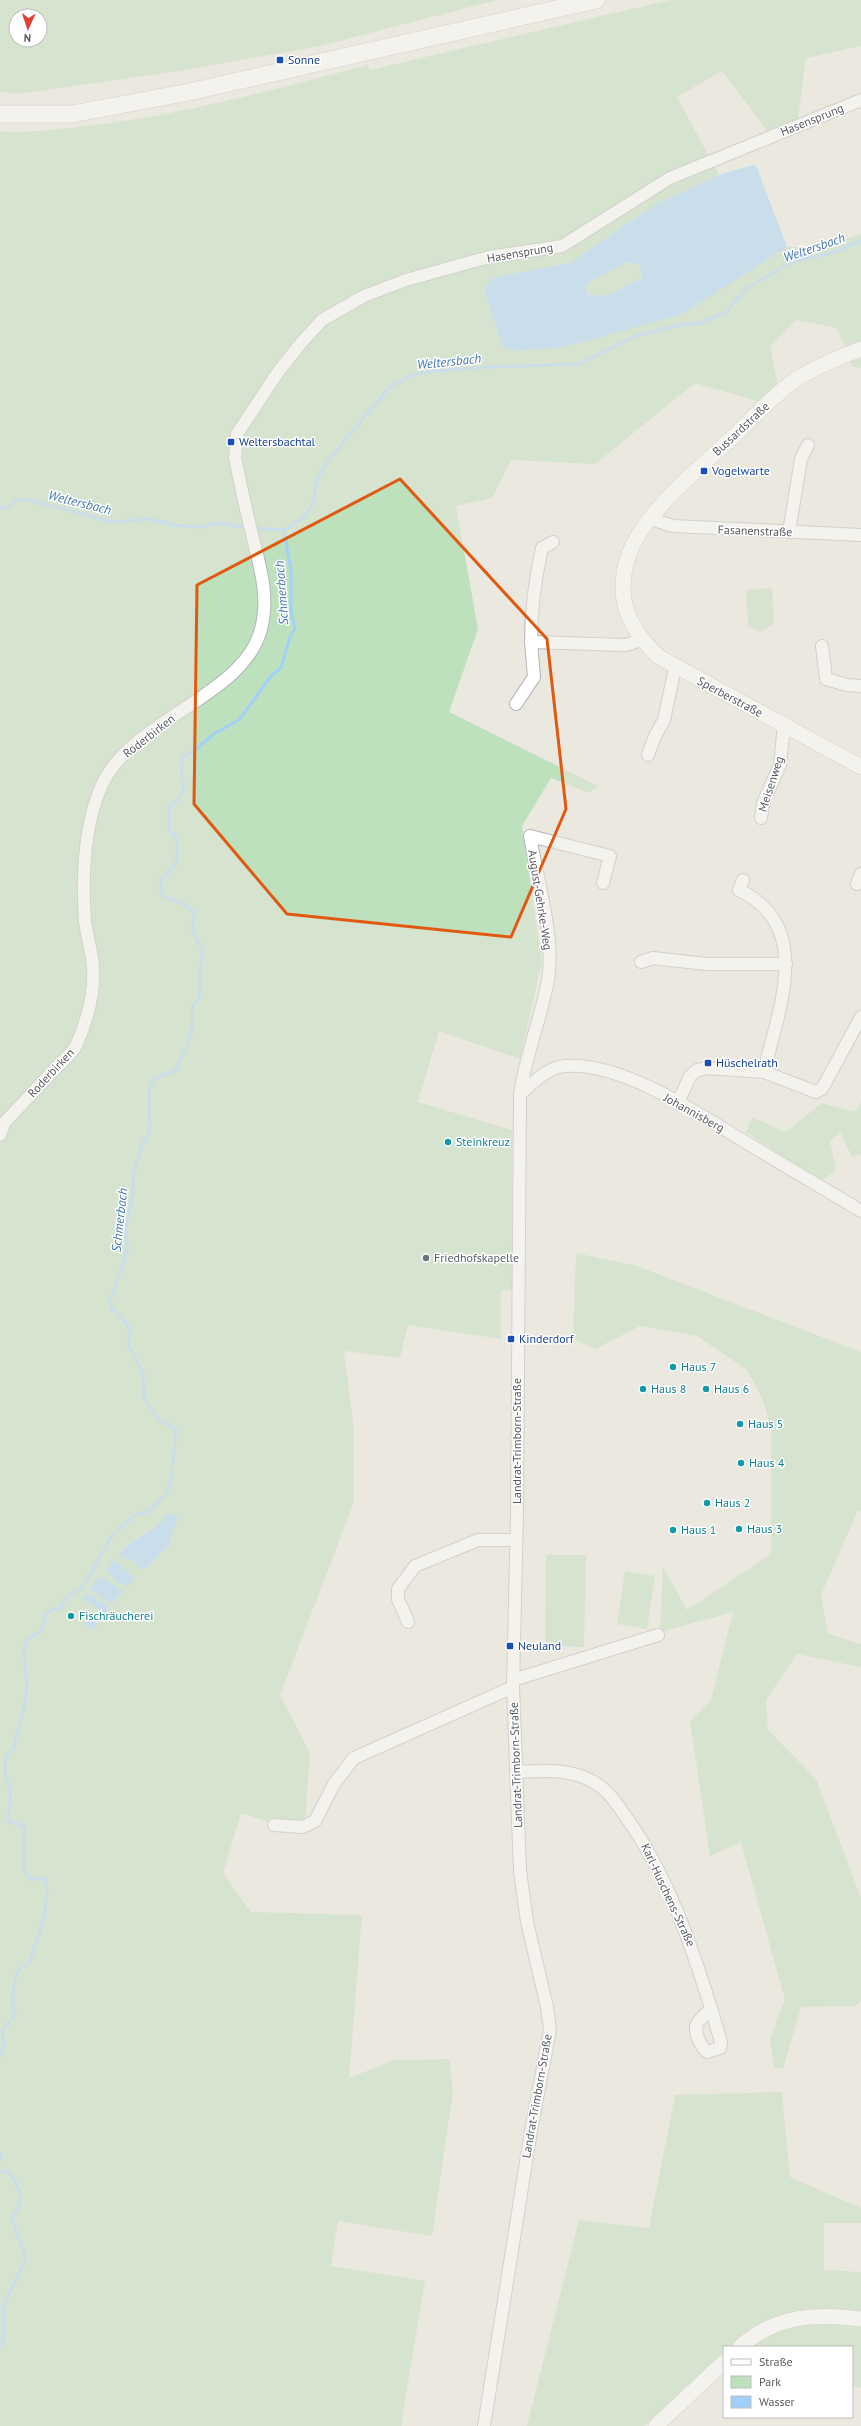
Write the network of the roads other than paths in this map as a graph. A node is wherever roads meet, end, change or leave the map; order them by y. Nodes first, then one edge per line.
1 (596, 0) edge
2 (861, 100) edge
3 (0, 114) edge
4 (861, 349) edge
5 (237, 434) joint
6 (808, 445) dead end
7 (651, 519) junction
8 (790, 532) junction
9 (861, 535) edge
10 (553, 542) dead end
11 (624, 602) joint
12 (641, 640) junction
13 (531, 642) junction
14 (822, 646) dead end
15 (676, 668) junction
16 (861, 686) edge
17 (516, 704) dead end
18 (784, 725) junction
19 (648, 755) dead end
20 (861, 767) edge
21 (760, 818) dead end
22 (743, 880) dead end
23 (603, 883) dead end
24 (641, 962) dead end
25 (786, 964) junction
26 (861, 1016) edge
27 (764, 1072) junction
28 (520, 1095) junction
29 (678, 1103) junction
30 (0, 1135) edge
31 (861, 1211) edge
32 (516, 1540) junction
33 (408, 1622) dead end
34 (658, 1635) dead end
35 (513, 1683) junction
36 (516, 1772) junction
37 (274, 1825) dead end
38 (711, 2008) dead end
39 (861, 2318) edge
40 (741, 2346) edge
41 (723, 2363) edge
42 (484, 2426) edge
43 (656, 2426) edge

1 - 3 main road
2 - 5 street, Hasensprung
4 - 7 street, Bussardstraße
5 - 30 street, Roderbirken
6 - 8 street
7 - 8 street, Fasanenstraße
7 - 11 street, Bussardstraße
8 - 9 street, Fasanenstraße
10 - 13 street
11 - 12 street, Sperberstraße
12 - 13 street
12 - 15 street, Sperberstraße
13 - 17 street
14 - 16 street
15 - 18 street, Sperberstraße
15 - 19 street
18 - 20 street, Sperberstraße
18 - 21 street, Meisenweg
22 - 25 street
23 - 28 street, August-Gehrke-Weg
24 - 25 street
25 - 27 street
26 - 27 street
27 - 29 street
28 - 29 street, Johannisberg
28 - 32 street, Landrat-Trimborn-Straße
29 - 31 street, Johannisberg
32 - 33 street
32 - 35 street, Landrat-Trimborn-Straße
34 - 35 street
35 - 36 street, Landrat-Trimborn-Straße
35 - 37 street
36 - 38 street, Karl-Huschens-Straße
36 - 42 street, Landrat-Trimborn-Straße
39 - 40 street
41 - 43 street

